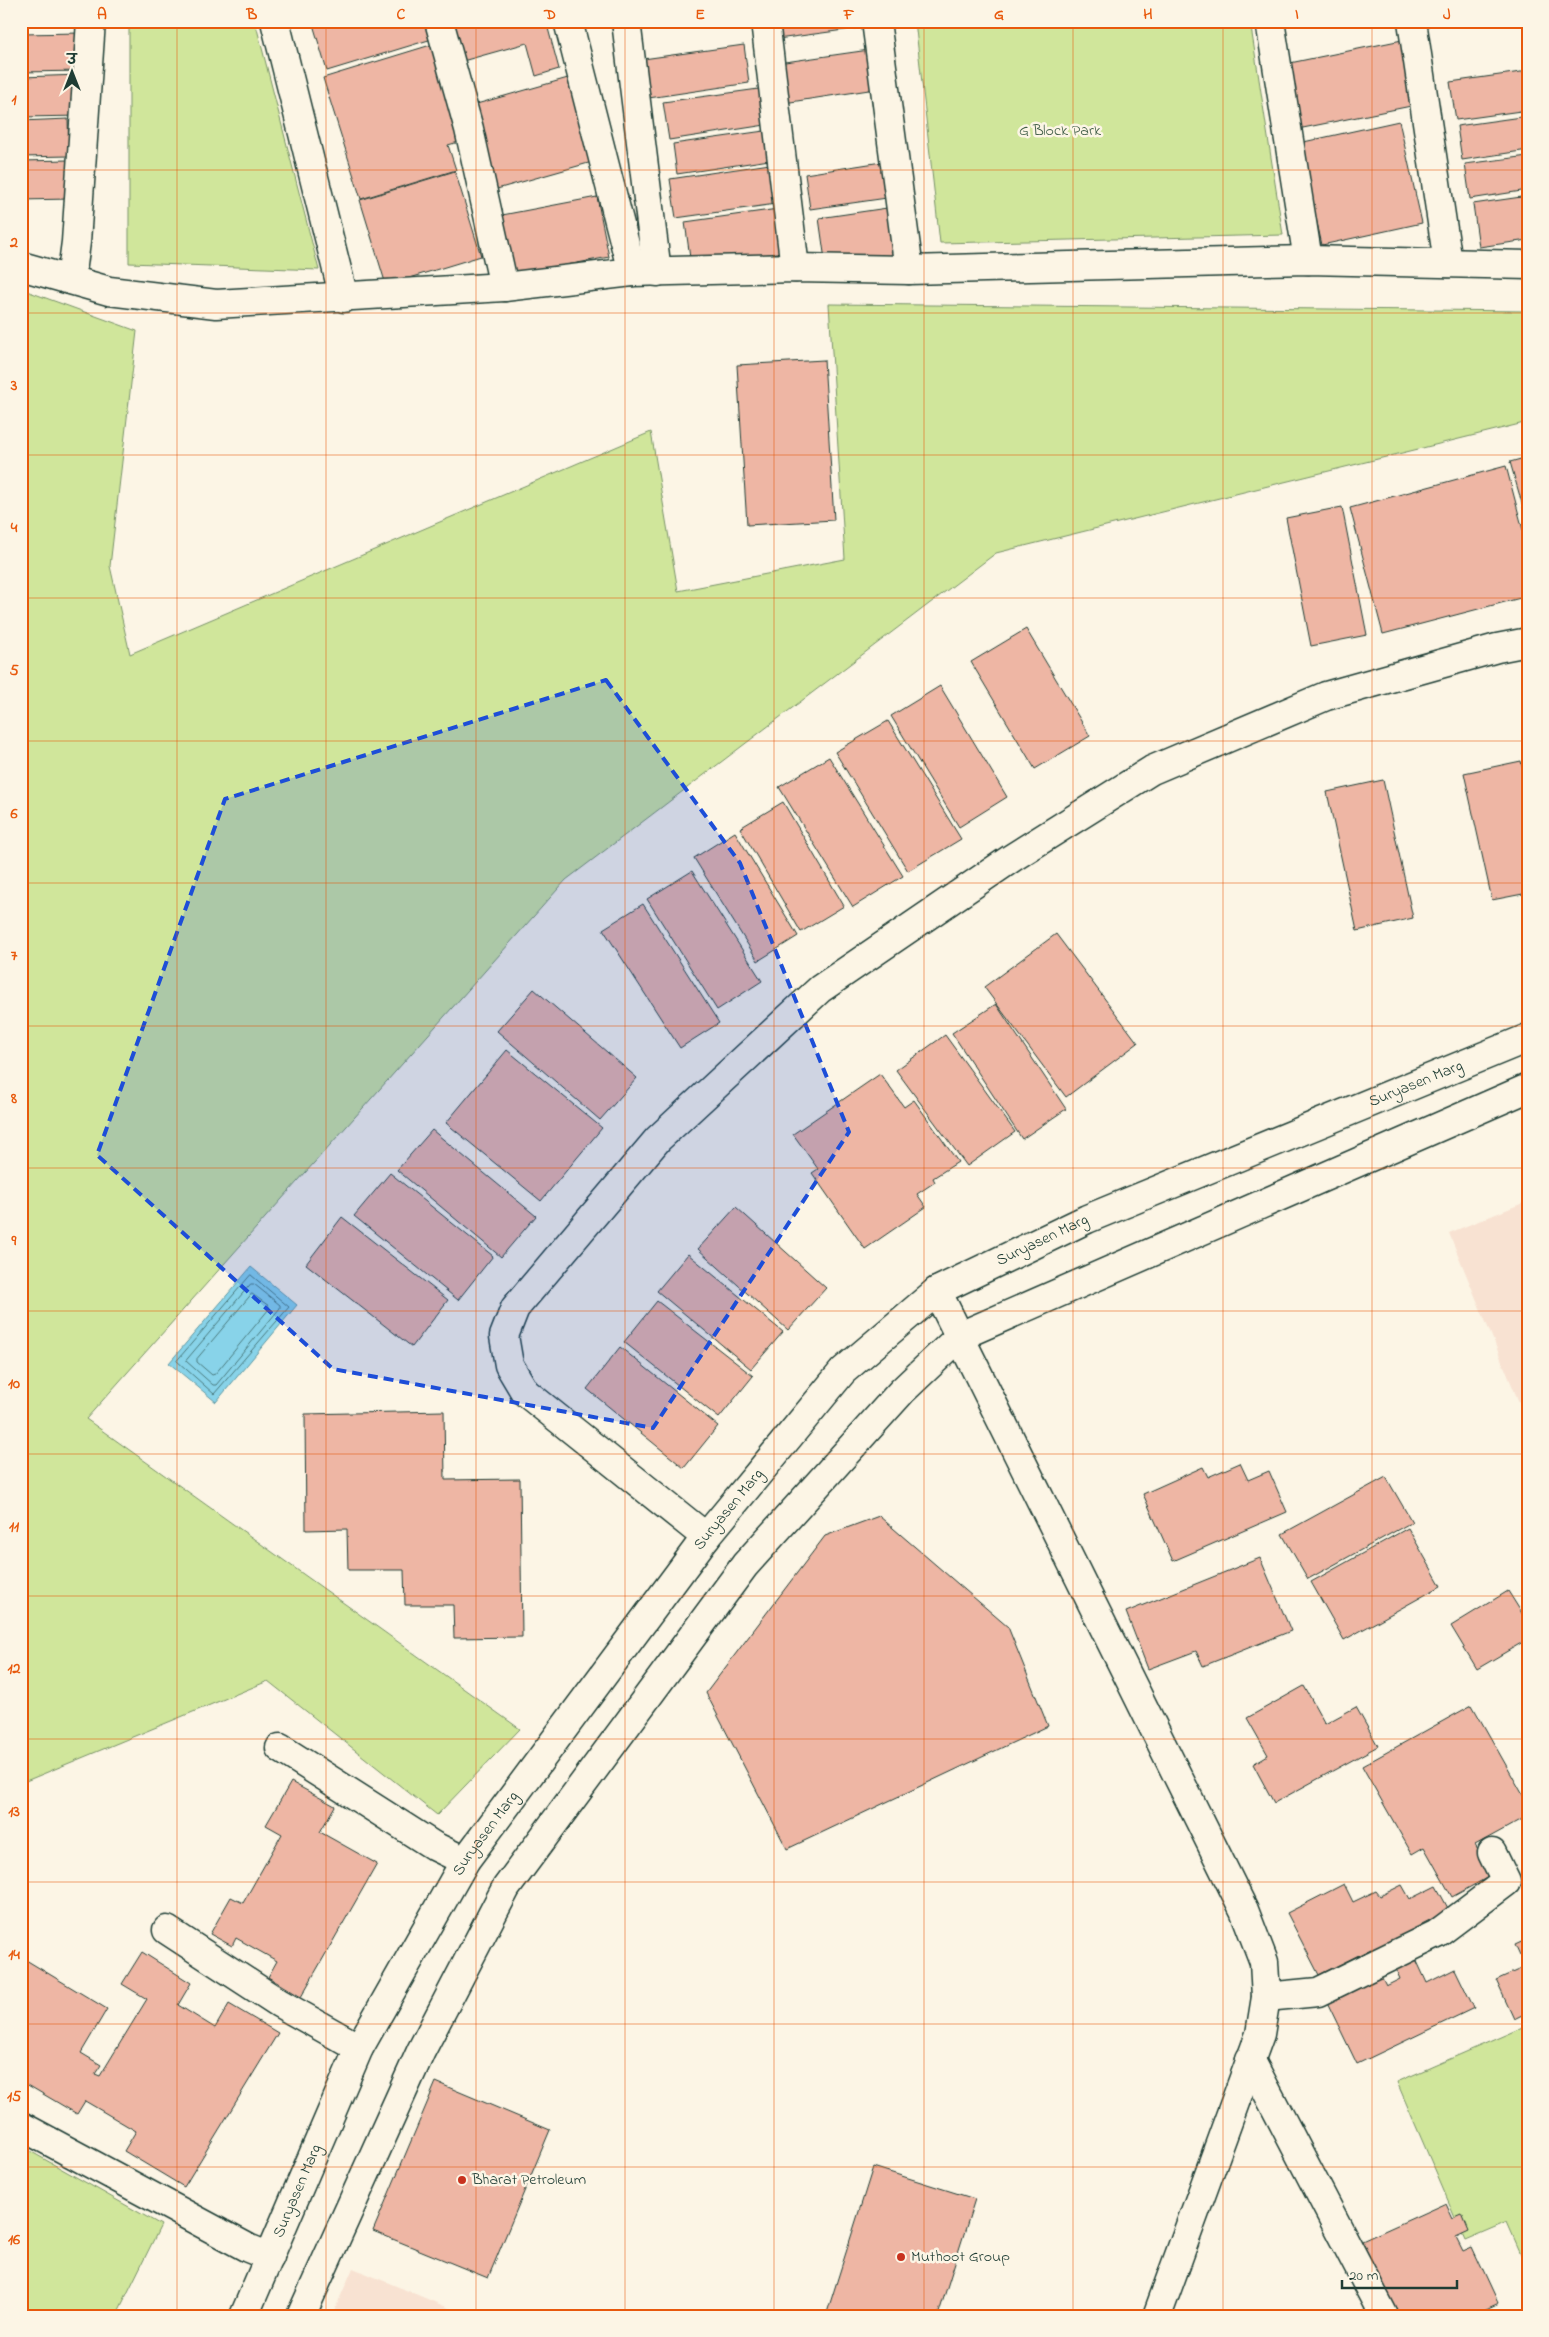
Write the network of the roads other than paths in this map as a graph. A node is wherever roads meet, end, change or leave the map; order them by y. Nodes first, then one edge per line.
1 (91, 21) edge
2 (274, 21) edge
3 (439, 21) edge
4 (568, 21) edge
5 (626, 21) edge
6 (765, 21) edge
7 (876, 21) edge
8 (1270, 21) edge
9 (1412, 21) edge
10 (1308, 260) junction
11 (1448, 263) junction
12 (1528, 265) edge
13 (21, 266) edge
14 (794, 268) junction
15 (909, 270) junction
16 (644, 272) junction
17 (71, 280) junction
18 (504, 288) junction
19 (344, 298) junction
20 (1528, 642) edge
21 (1528, 1038) edge
22 (1528, 1088) edge
23 (937, 1291) junction
24 (960, 1336) junction
25 (706, 1537) junction
26 (280, 1748) dead end
27 (1492, 1852) dead end
28 (465, 1861) junction
29 (167, 1930) dead end
30 (1266, 1997) junction
31 (359, 2048) junction
32 (1250, 2059) junction
33 (21, 2126) edge
34 (270, 2256) junction
35 (244, 2316) edge
36 (302, 2316) edge
37 (1157, 2316) edge
38 (1384, 2316) edge

1 - 17 street
2 - 19 street
3 - 18 street
4 - 16 street
5 - 16 street
6 - 14 street
7 - 15 street
8 - 10 street
9 - 11 street
10 - 11 street
10 - 15 street
11 - 12 street
13 - 17 street
14 - 15 street
14 - 16 street
16 - 18 street
17 - 19 street
18 - 19 street
20 - 25 street
21 - 23 street, Suryasen Marg
22 - 24 street
23 - 24 street
23 - 25 street, Suryasen Marg
24 - 30 street
24 - 36 street
25 - 28 street, Suryasen Marg
26 - 28 street
27 - 30 street
28 - 31 street, Suryasen Marg
29 - 31 street
30 - 32 street
31 - 34 street, Suryasen Marg
32 - 37 street
32 - 38 street
33 - 34 street
34 - 35 street, Suryasen Marg

